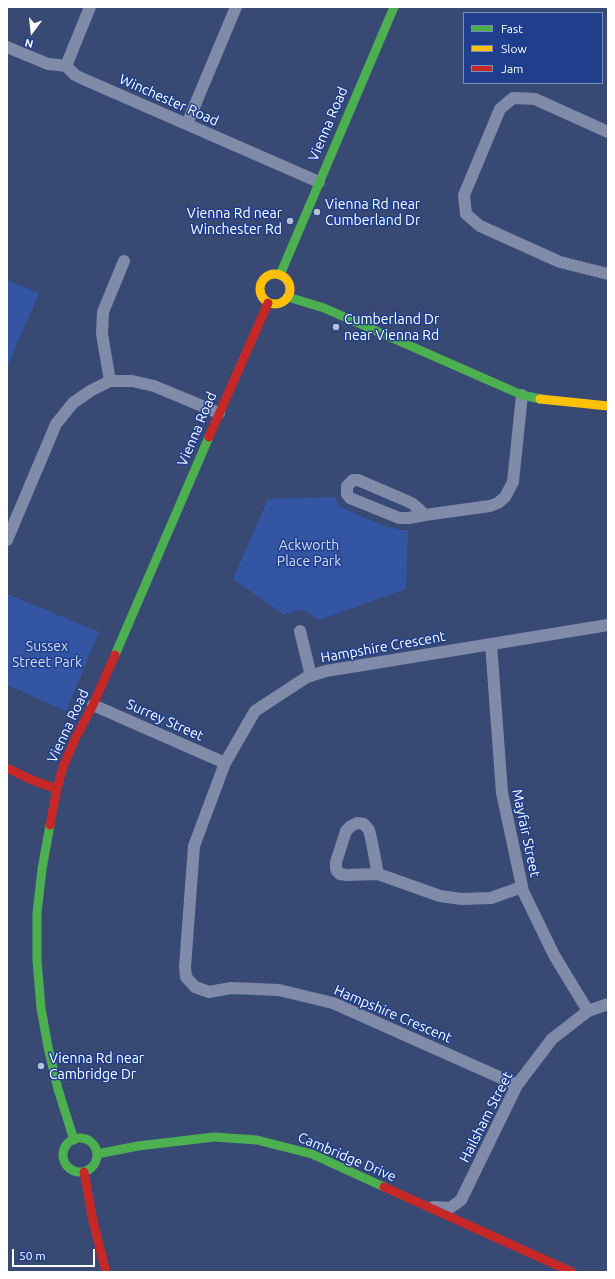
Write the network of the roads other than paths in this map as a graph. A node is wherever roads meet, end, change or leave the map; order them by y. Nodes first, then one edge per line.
1 (90, 7) edge
2 (236, 7) edge
3 (394, 7) edge
4 (7, 47) edge
5 (66, 66) junction
6 (187, 124) junction
7 (608, 132) edge
8 (319, 182) junction
9 (124, 261) dead end
10 (608, 274) edge
11 (280, 275) junction
12 (288, 297) junction
13 (268, 303) junction
14 (110, 381) junction
15 (522, 394) junction
16 (608, 406) edge
17 (219, 413) junction
18 (425, 515) junction
19 (7, 540) edge
20 (608, 625) edge
21 (300, 631) dead end
22 (491, 644) junction
23 (311, 676) junction
24 (93, 705) junction
25 (225, 763) junction
26 (7, 768) edge
27 (57, 789) junction
28 (378, 874) junction
29 (522, 887) junction
30 (608, 1004) edge
31 (588, 1011) junction
32 (517, 1085) junction
33 (74, 1140) junction
34 (97, 1154) junction
35 (84, 1172) junction
36 (430, 1208) junction
37 (106, 1272) edge
38 (572, 1272) edge

1 - 5 street
2 - 6 street
3 - 8 main road, Vienna Road
4 - 5 street
5 - 6 street, Winchester Road
6 - 8 street, Winchester Road
7 - 10 street
8 - 11 main road, Vienna Road
9 - 14 street
11 - 12 main road
11 - 13 main road
12 - 13 main road
12 - 15 main road
13 - 17 main road, Vienna Road
14 - 17 street
14 - 19 street
15 - 16 main road
15 - 18 street
17 - 24 main road, Vienna Road
18 - 18 street
20 - 22 street, Hampshire Crescent
21 - 23 street
22 - 23 street, Hampshire Crescent
22 - 29 street, Mayfair Street
23 - 25 street, Hampshire Crescent
24 - 25 street, Surrey Street
24 - 27 main road, Vienna Road
25 - 32 street, Hampshire Crescent
26 - 27 main road
27 - 33 main road, Vienna Road
28 - 28 street
28 - 29 street
29 - 31 street, Mayfair Street
30 - 31 street, Hailsham Street
31 - 32 street, Hailsham Street
32 - 36 street, Hailsham Street
33 - 34 main road
33 - 35 main road
34 - 35 main road
34 - 36 main road, Cambridge Drive
35 - 37 main road
36 - 38 main road, Cambridge Drive

